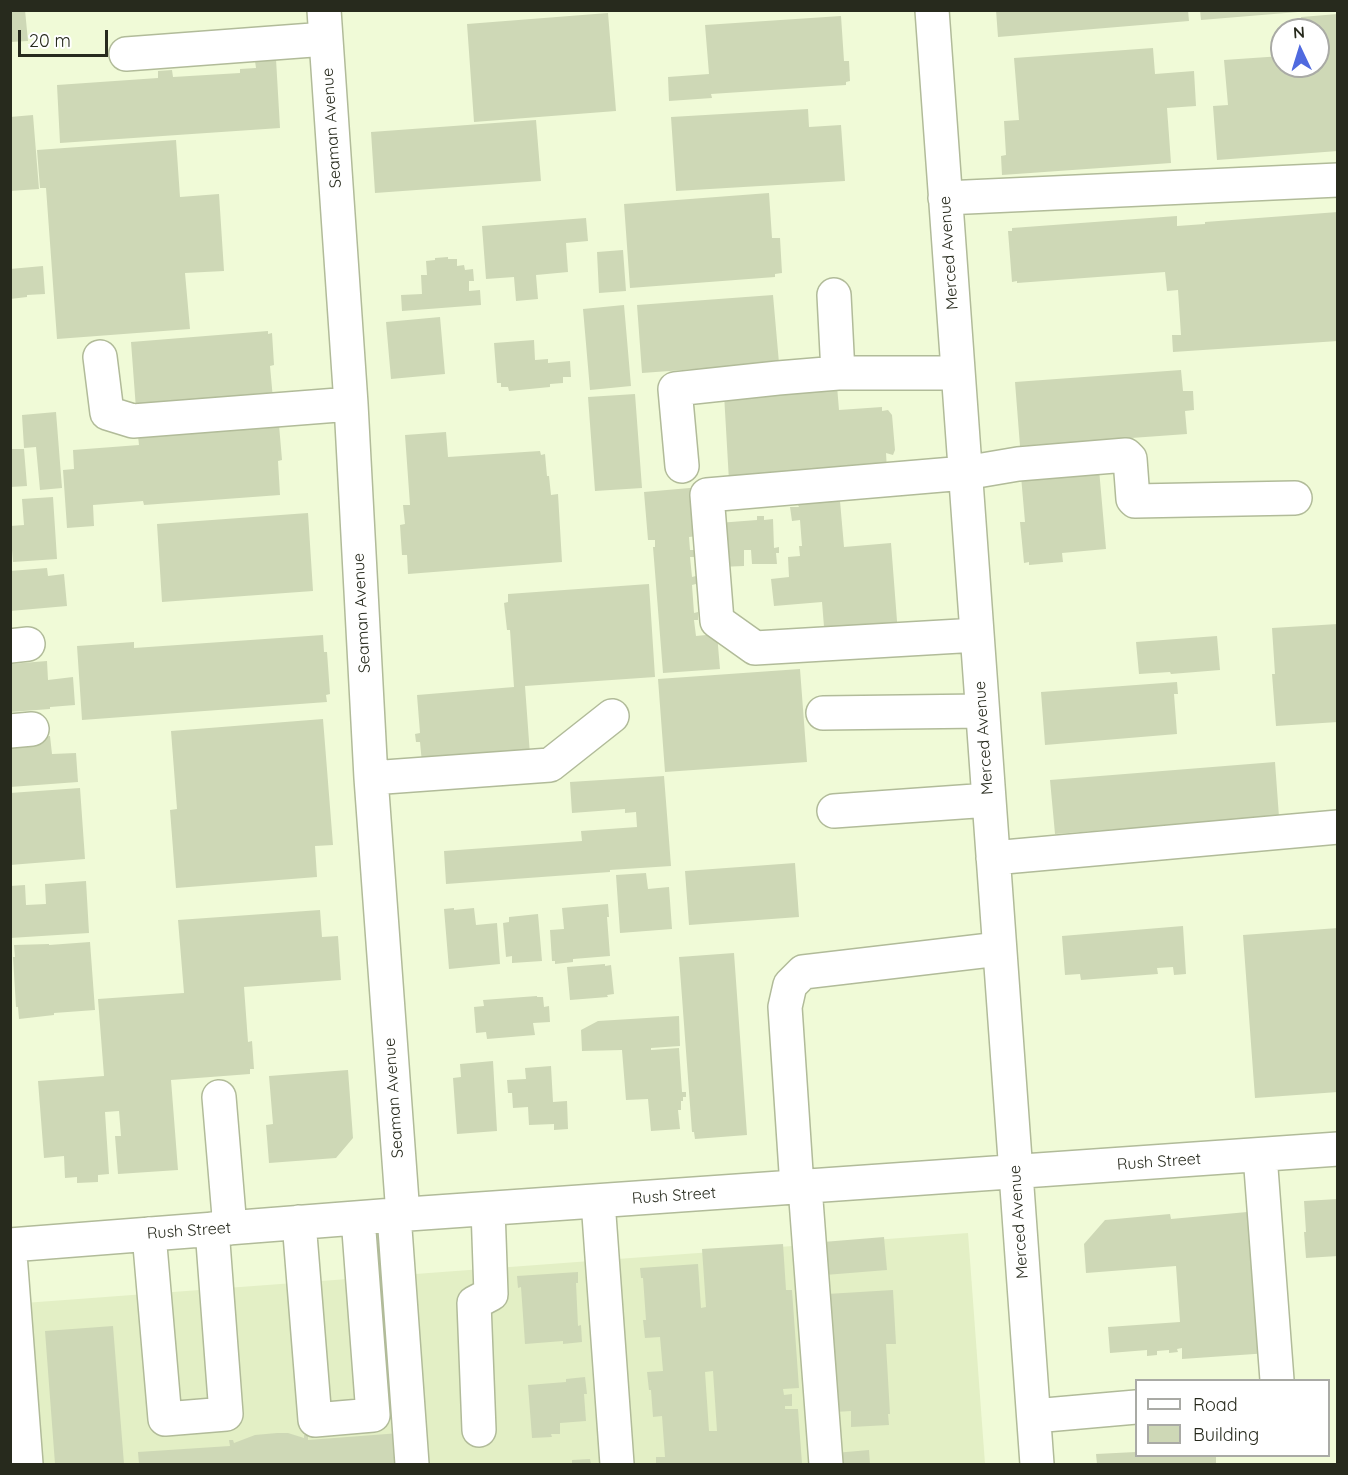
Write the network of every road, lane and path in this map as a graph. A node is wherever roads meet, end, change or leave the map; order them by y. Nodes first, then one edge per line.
1 (932, 10) edge
2 (325, 25) edge
3 (126, 54) dead end
4 (1338, 180) edge
5 (945, 198) junction
6 (834, 295) dead end
7 (100, 357) dead end
8 (838, 373) junction
9 (958, 373) junction
10 (351, 404) junction
11 (682, 466) dead end
12 (965, 473) junction
13 (1295, 498) dead end
14 (977, 635) junction
15 (982, 711) junction
16 (823, 713) dead end
17 (612, 716) dead end
18 (371, 778) junction
19 (988, 800) junction
20 (834, 811) dead end
21 (1338, 827) edge
22 (993, 858) junction
23 (999, 950) junction
24 (219, 1097) dead end
25 (1338, 1149) edge
26 (1260, 1155) junction
27 (1015, 1172) junction
28 (801, 1187) junction
29 (598, 1201) junction
30 (488, 1209) junction
31 (398, 1215) junction
32 (358, 1218) junction
33 (299, 1222) junction
34 (221, 1228) junction
35 (149, 1234) junction
36 (10, 1245) edge
37 (10, 1254) edge
38 (1277, 1379) edge
39 (1135, 1407) edge
40 (1034, 1416) junction
41 (479, 1430) dead end
42 (26, 1464) edge
43 (412, 1464) edge
44 (617, 1464) edge
45 (826, 1464) edge
46 (1037, 1464) edge

1 - 5 street, Merced Avenue
2 - 3 street
2 - 10 street, Seaman Avenue
4 - 5 street
5 - 9 street, Merced Avenue
6 - 8 street
7 - 10 street
8 - 9 street
8 - 11 street
9 - 12 street, Merced Avenue
10 - 18 street, Seaman Avenue
12 - 13 street
12 - 14 street, Merced Avenue
12 - 14 street
14 - 15 street, Merced Avenue
15 - 16 street
15 - 19 street, Merced Avenue
17 - 18 street
18 - 31 street, Seaman Avenue
19 - 20 street
19 - 22 street, Merced Avenue
21 - 22 street
22 - 23 street, Merced Avenue
23 - 27 street, Merced Avenue
23 - 28 street
24 - 34 street
25 - 26 street, Rush Street
26 - 27 street, Rush Street
26 - 38 street
27 - 28 street, Rush Street
27 - 40 street, Merced Avenue
28 - 29 street, Rush Street
28 - 45 street
29 - 30 street, Rush Street
29 - 44 street
30 - 31 street, Rush Street
30 - 41 street
31 - 32 street, Rush Street
31 - 43 street, Seaman Avenue
32 - 33 street, Rush Street
32 - 33 street
33 - 34 street, Rush Street
34 - 35 street, Rush Street
34 - 35 street
35 - 36 street, Rush Street
37 - 42 street
39 - 40 street
40 - 46 street, Merced Avenue

